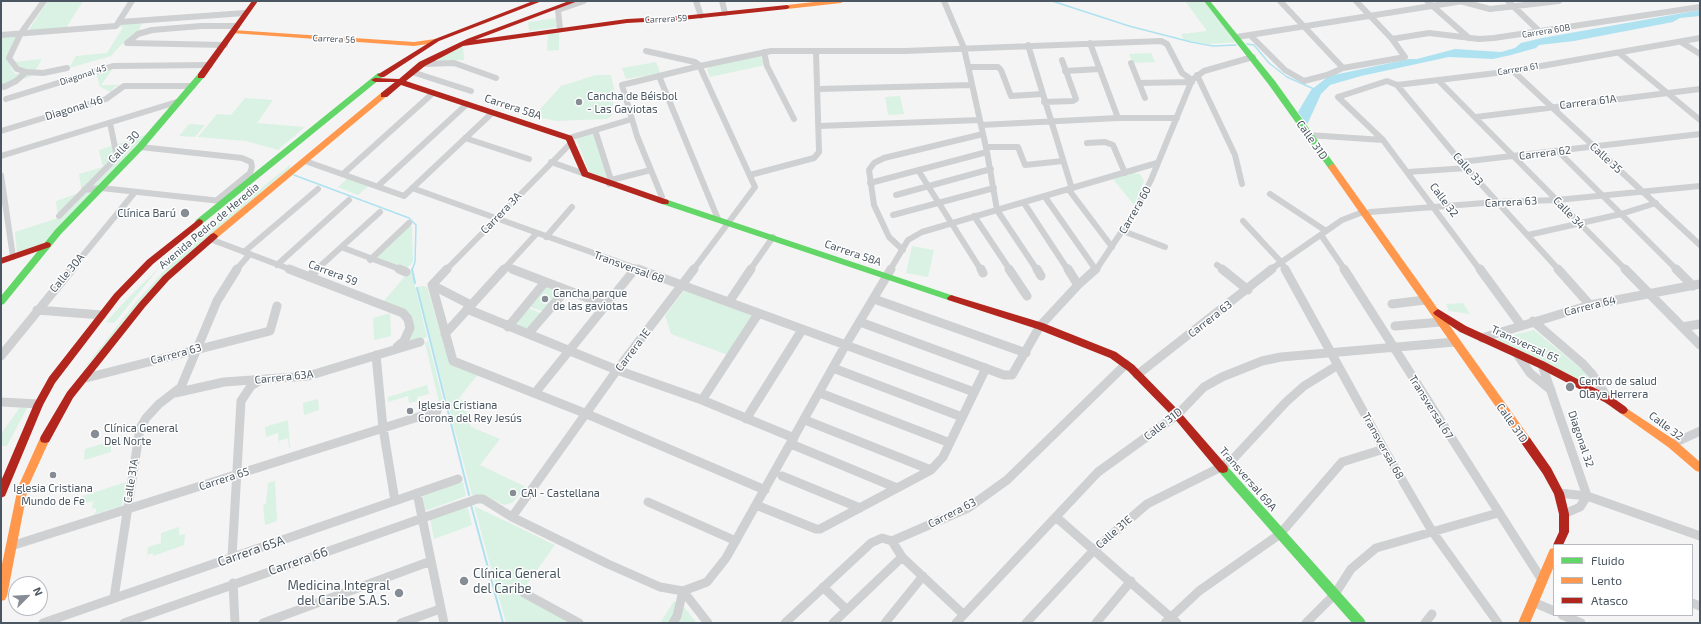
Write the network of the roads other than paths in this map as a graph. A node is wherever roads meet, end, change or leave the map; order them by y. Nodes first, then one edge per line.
1 (44, 1) edge
2 (132, 1) edge
3 (254, 1) edge
4 (539, 1) edge
5 (575, 1) edge
6 (584, 1) edge
7 (696, 1) edge
8 (722, 1) edge
9 (841, 1) edge
10 (944, 1) edge
11 (1207, 1) edge
12 (1280, 1) edge
13 (1356, 1) edge
14 (1427, 1) edge
15 (1463, 1) edge
16 (1508, 1) edge
17 (1559, 1) edge
18 (1456, 2) edge
19 (1432, 6) junction
20 (1513, 6) junction
21 (1700, 6) edge
22 (246, 12) junction
23 (725, 14) junction
24 (701, 16) junction
25 (1371, 17) junction
26 (117, 24) junction
27 (1303, 27) junction
28 (560, 29) junction
29 (234, 31) junction
30 (1540, 32) junction
31 (21, 33) junction
32 (1, 35) edge
33 (1250, 35) junction
34 (488, 36) junction
35 (1469, 38) junction
36 (1700, 38) edge
37 (1392, 39) junction
38 (435, 41) junction
39 (1241, 42) junction
40 (1681, 42) junction
41 (1090, 43) junction
42 (225, 45) junction
43 (1028, 45) junction
44 (964, 48) junction
45 (418, 51) junction
46 (646, 51) dead end
47 (764, 52) junction
48 (816, 52) junction
49 (1619, 53) junction
50 (1700, 54) edge
51 (1252, 57) junction
52 (435, 60) junction
53 (1062, 60) dead end
54 (1131, 63) dead end
55 (210, 65) junction
56 (700, 66) junction
57 (969, 67) junction
58 (67, 68) dead end
59 (1343, 68) junction
60 (1100, 69) junction
61 (1512, 70) junction
62 (1065, 71) junction
63 (26, 72) junction
64 (411, 73) junction
65 (659, 76) junction
66 (496, 78) dead end
67 (1194, 79) junction
68 (375, 80) junction
69 (1438, 80) junction
70 (400, 82) junction
71 (1139, 83) junction
72 (972, 85) junction
73 (1398, 85) junction
74 (193, 86) junction
75 (411, 86) junction
76 (3, 87) edge
77 (818, 88) junction
78 (1700, 89) edge
79 (390, 90) junction
80 (470, 91) dead end
81 (433, 93) junction
82 (1669, 93) junction
83 (1042, 94) junction
84 (1338, 97) joint
85 (1145, 98) dead end
86 (3, 101) edge
87 (180, 101) junction
88 (1044, 102) junction
89 (467, 104) junction
90 (1550, 107) junction
91 (492, 113) junction
92 (1476, 117) junction
93 (1118, 118) junction
94 (1177, 118) junction
95 (632, 119) junction
96 (794, 119) dead end
97 (1700, 120) edge
98 (110, 122) junction
99 (980, 123) junction
100 (1051, 123) junction
101 (819, 126) junction
102 (595, 130) junction
103 (1, 131) edge
104 (983, 134) junction
105 (1700, 134) edge
106 (1308, 135) junction
107 (465, 138) junction
108 (570, 140) junction
109 (1383, 140) junction
110 (297, 142) junction
111 (1087, 143) dead end
112 (140, 147) junction
113 (1594, 147) junction
114 (986, 150) junction
115 (316, 151) junction
116 (1558, 151) junction
117 (1, 156) edge
118 (1514, 157) junction
119 (529, 159) dead end
120 (273, 161) junction
121 (304, 161) junction
122 (1063, 161) junction
123 (551, 162) junction
124 (1461, 162) junction
125 (1157, 163) junction
126 (1467, 168) junction
127 (293, 170) junction
128 (651, 170) junction
129 (918, 170) junction
130 (991, 170) junction
131 (1408, 172) junction
132 (1125, 173) junction
133 (343, 174) junction
134 (585, 174) junction
135 (750, 175) junction
136 (1, 180) edge
137 (610, 182) junction
138 (870, 183) junction
139 (1242, 184) dead end
140 (378, 186) junction
141 (928, 186) junction
142 (1700, 186) edge
143 (101, 188) junction
144 (412, 188) junction
145 (994, 188) junction
146 (318, 189) dead end
147 (84, 190) junction
148 (1070, 190) junction
149 (135, 192) junction
150 (1644, 192) junction
151 (1270, 194) dead end
152 (896, 195) dead end
153 (1603, 196) junction
154 (1045, 197) junction
155 (349, 200) dead end
156 (659, 200) junction
157 (1557, 200) junction
158 (220, 201) junction
159 (1497, 202) junction
160 (938, 203) junction
161 (1024, 203) junction
162 (1656, 203) junction
163 (572, 207) dead end
164 (1435, 208) junction
165 (997, 210) junction
166 (380, 212) dead end
167 (1366, 212) junction
168 (1621, 214) junction
169 (893, 215) dead end
170 (59, 216) dead end
171 (974, 216) junction
172 (497, 218) junction
173 (718, 219) junction
174 (1243, 221) dead end
175 (409, 223) dead end
176 (729, 223) junction
177 (951, 223) junction
178 (1580, 224) junction
179 (1123, 231) junction
180 (537, 233) junction
181 (1323, 233) junction
182 (1528, 235) junction
183 (546, 237) junction
184 (773, 237) junction
185 (210, 239) junction
186 (47, 245) junction
187 (1700, 245) edge
188 (1112, 247) junction
189 (1165, 247) dead end
190 (341, 248) junction
191 (903, 250) junction
192 (247, 253) junction
193 (13, 257) junction
194 (370, 260) junction
195 (1, 261) edge
196 (1281, 262) junction
197 (277, 265) junction
198 (1217, 265) dead end
199 (506, 267) junction
200 (635, 269) junction
201 (1096, 270) junction
202 (406, 272) dead end
203 (984, 273) dead end
204 (1041, 276) dead end
205 (309, 277) junction
206 (887, 277) junction
207 (545, 282) junction
208 (432, 285) junction
209 (1078, 285) junction
210 (1697, 285) edge
211 (681, 286) junction
212 (566, 290) junction
213 (1248, 290) junction
214 (1648, 293) junction
215 (1027, 296) dead end
216 (874, 299) junction
217 (1425, 300) junction
218 (1, 302) edge
219 (729, 302) junction
220 (1392, 304) dead end
221 (606, 305) junction
222 (1590, 305) junction
223 (277, 306) dead end
224 (469, 307) junction
225 (1431, 308) junction
226 (37, 310) junction
227 (758, 314) junction
228 (102, 315) junction
229 (1533, 321) junction
230 (860, 322) junction
231 (1441, 322) junction
232 (1700, 324) edge
233 (1521, 325) junction
234 (1040, 326) junction
235 (1395, 326) dead end
236 (508, 327) junction
237 (1682, 327) junction
238 (802, 330) junction
239 (445, 334) junction
240 (528, 334) junction
241 (1482, 338) junction
242 (420, 342) dead end
243 (1455, 342) junction
244 (1700, 345) edge
245 (845, 346) junction
246 (1393, 347) junction
247 (198, 348) junction
248 (392, 350) junction
249 (569, 350) junction
250 (1332, 352) junction
251 (1026, 353) junction
252 (1517, 354) junction
253 (376, 355) junction
254 (1, 356) edge
255 (1113, 356) joint
256 (1126, 364) junction
257 (1338, 365) junction
258 (1542, 365) junction
259 (833, 368) junction
260 (986, 368) junction
261 (617, 370) junction
262 (1137, 375) junction
263 (83, 378) junction
264 (261, 380) junction
265 (1551, 390) junction
266 (974, 392) junction
267 (173, 393) junction
268 (820, 393) junction
269 (535, 394) junction
270 (702, 400) junction
271 (1609, 400) junction
272 (1, 402) edge
273 (37, 404) junction
274 (437, 411) dead end
275 (588, 414) junction
276 (1177, 415) junction
277 (962, 417) junction
278 (746, 419) junction
279 (805, 420) junction
280 (383, 428) junction
281 (1700, 431) edge
282 (793, 441) junction
283 (950, 443) junction
284 (1672, 444) junction
285 (1384, 449) junction
286 (1221, 467) junction
287 (1700, 468) edge
288 (931, 470) junction
289 (1, 473) edge
290 (236, 475) junction
291 (782, 476) dead end
292 (458, 479) dead end
293 (897, 488) junction
294 (765, 490) junction
295 (1, 493) edge
296 (417, 493) junction
297 (1559, 493) junction
298 (1587, 496) junction
299 (395, 501) junction
300 (648, 502) dead end
301 (756, 504) junction
302 (860, 508) junction
303 (126, 510) junction
304 (1564, 511) junction
305 (1498, 513) junction
306 (512, 517) junction
307 (1056, 517) junction
308 (422, 518) junction
309 (1432, 531) junction
310 (1280, 534) junction
311 (1700, 536) edge
312 (892, 540) junction
313 (736, 541) junction
314 (1558, 544) edge
315 (10, 546) junction
316 (1094, 550) junction
317 (1553, 555) edge
318 (232, 557) junction
319 (902, 557) junction
320 (431, 561) junction
321 (923, 576) junction
322 (1542, 580) junction
323 (1131, 581) junction
324 (233, 583) junction
325 (823, 586) junction
326 (683, 591) junction
327 (524, 593) dead end
328 (1335, 594) junction
329 (1, 596) edge
330 (114, 598) junction
331 (1533, 602) junction
332 (440, 609) junction
333 (847, 610) junction
334 (1553, 611) edge
335 (963, 614) junction
336 (1432, 614) dead end
337 (1564, 616) edge
338 (58, 620) edge
339 (1171, 621) edge
340 (44, 623) edge
341 (124, 623) edge
342 (235, 623) edge
343 (263, 623) edge
344 (402, 623) edge
345 (444, 623) edge
346 (579, 623) edge
347 (673, 623) edge
348 (708, 623) edge
349 (785, 623) edge
350 (833, 623) edge
351 (885, 623) edge
352 (956, 623) edge
353 (1026, 623) edge
354 (1096, 623) edge
355 (1306, 623) edge
356 (1360, 623) edge
357 (1425, 623) edge
358 (1498, 623) edge
359 (1524, 623) edge
360 (1581, 623) edge

1 - 31 street
2 - 26 street
3 - 22 main road, Calle 30
4 - 38 main road, Avenida Pedro de Heredia
5 - 34 main road, Avenida Pedro de Heredia
6 - 28 street
7 - 24 street
8 - 23 street
9 - 23 main road, Carrera 59
10 - 44 street
11 - 39 main road, Calle 31D
12 - 27 street
13 - 25 street
14 - 19 street
15 - 18 street
16 - 20 street
17 - 20 street
18 - 19 street
18 - 20 street
19 - 25 street
19 - 35 street
20 - 30 street
21 - 30 street, Carrera 60B
22 - 26 street
22 - 29 main road, Calle 30
23 - 24 main road, Carrera 59
24 - 28 main road, Carrera 59
25 - 27 street
25 - 37 street
26 - 31 street
27 - 33 street
27 - 59 street
28 - 34 main road, Carrera 59
29 - 38 main road, Carrera 56
29 - 42 main road, Calle 30
29 - 42 street
29 - 45 main road, Carrera 56
30 - 35 street, Carrera 60B
31 - 32 street
31 - 63 street
33 - 39 street
33 - 59 street
34 - 52 main road, Avenida Pedro de Heredia
35 - 37 street, Carrera 60B
36 - 40 street, Carrera 61
37 - 59 street
38 - 45 main road, Avenida Pedro de Heredia
39 - 51 main road, Calle 31D
40 - 49 street, Carrera 61
40 - 50 street
41 - 43 street
41 - 60 street
41 - 67 street
42 - 55 main road, Calle 30
43 - 44 street
43 - 83 street
44 - 48 street
44 - 57 street
45 - 68 main road, Avenida Pedro de Heredia
46 - 56 street
47 - 48 street
47 - 56 street
47 - 96 street
48 - 77 street
49 - 61 street, Carrera 61
49 - 82 street
51 - 67 street
51 - 106 main road, Calle 31D
52 - 64 main road, Avenida Pedro de Heredia
52 - 66 street
53 - 62 street
54 - 71 street
55 - 74 main road, Calle 30
55 - 86 street, Diagonal 45
56 - 65 street
56 - 135 street
57 - 72 street
57 - 83 street
58 - 63 street
60 - 62 street
60 - 93 street
61 - 69 street, Carrera 61
61 - 90 street, Calle 35
62 - 88 street
63 - 76 street
64 - 70 main road, Avenida Pedro de Heredia
64 - 75 main road
64 - 80 street
65 - 95 street
65 - 173 street
67 - 71 street
67 - 94 street, Carrera 60
67 - 139 street
68 - 70 main road, Carrera 58A
68 - 110 main road, Avenida Pedro de Heredia
69 - 73 street, Carrera 61
69 - 92 street, Calle 34
70 - 75 main road, Carrera 58A
70 - 79 main road, Avenida Pedro de Heredia
71 - 85 street
72 - 77 street
72 - 99 street
73 - 84 street, Carrera 61
73 - 124 street, Calle 33
74 - 87 main road, Calle 30
74 - 103 street, Diagonal 46
75 - 79 main road, Carrera 58A
75 - 81 main road, Carrera 58A
76 - 86 street
77 - 101 street
78 - 82 street, Carrera 61A
79 - 115 main road, Avenida Pedro de Heredia
81 - 89 main road, Carrera 58A
81 - 133 street
82 - 90 street, Carrera 61A
82 - 97 street
83 - 88 street
84 - 109 street, Calle 32
87 - 98 street
87 - 112 main road, Calle 30
88 - 100 street
89 - 91 main road, Carrera 58A
89 - 140 street
90 - 92 street, Carrera 61A
90 - 113 street, Calle 35
91 - 107 street
91 - 108 main road, Carrera 58A
92 - 118 street, Calle 34
93 - 94 street
93 - 100 street
94 - 125 street, Carrera 60
95 - 102 street
95 - 128 street
98 - 117 street
98 - 147 street
99 - 100 street
99 - 101 street
99 - 104 street
100 - 122 street
101 - 135 street
102 - 108 street
102 - 137 street
104 - 114 street
104 - 138 street
105 - 113 street, Carrera 62
106 - 109 street
106 - 167 main road, Calle 31D
107 - 119 street
107 - 144 street
108 - 123 street, Carrera 3A
108 - 134 main road
109 - 131 street, Calle 32
110 - 115 main road
110 - 120 main road, Avenida Pedro de Heredia
111 - 132 street
112 - 143 main road, Calle 30
112 - 158 street
113 - 116 street, Carrera 62
113 - 150 street, Calle 35
114 - 122 street
114 - 129 street
114 - 130 street
115 - 121 main road, Avenida Pedro de Heredia
116 - 118 street, Carrera 62
116 - 153 street
118 - 124 street, Carrera 62
118 - 157 street, Calle 34
120 - 127 main road
120 - 158 main road, Avenida Pedro de Heredia
121 - 127 main road, Avenida Pedro de Heredia
121 - 133 street
122 - 148 street
123 - 134 street, Carrera 58A
123 - 172 street, Carrera 3A
124 - 126 street, Calle 33
125 - 132 street
125 - 179 street, Carrera 60
126 - 131 street
126 - 159 street, Calle 33
127 - 185 main road, Avenida Pedro de Heredia
128 - 137 street
128 - 156 street
129 - 138 street
129 - 141 street
130 - 141 street
130 - 145 street
131 - 164 street, Calle 32
132 - 148 street
133 - 140 street
134 - 137 main road, Carrera 58A
135 - 176 street, Carrera 1E
136 - 193 street
137 - 156 main road, Carrera 58A
138 - 191 street
140 - 144 street
141 - 152 street
141 - 160 street
142 - 150 street, Carrera 63
143 - 147 street
143 - 149 street
143 - 186 main road, Calle 30
144 - 172 street, Transversal 68
145 - 160 street
145 - 165 street
146 - 192 street, Calle 31A
147 - 170 street
148 - 154 street
148 - 188 street
149 - 158 street
149 - 226 street, Calle 30A
150 - 153 street, Carrera 63
150 - 162 street, Calle 35
151 - 181 street, Transversal 67
153 - 157 street, Carrera 63
153 - 168 street
154 - 161 street
154 - 201 street
155 - 197 street
156 - 173 main road, Carrera 58A
157 - 159 street, Carrera 63
157 - 178 street, Calle 34
158 - 228 main road, Avenida Pedro de Heredia
159 - 164 street, Carrera 63
159 - 182 street, Calle 33
160 - 169 street
160 - 177 street
161 - 165 street
161 - 209 street
162 - 168 street
162 - 187 street, Calle 35
163 - 183 street
164 - 167 street, Carrera 63
164 - 233 street, Calle 32
165 - 171 street
165 - 204 street
166 - 190 street
167 - 181 street, Carrera 63
167 - 217 main road, Calle 31D
168 - 178 street
168 - 210 street
171 - 177 street
171 - 215 street
172 - 180 street, Transversal 68
172 - 208 street, Carrera 3A
173 - 176 main road, Carrera 58A
174 - 196 street, Transversal 68
175 - 194 street
176 - 184 main road, Carrera 58A
176 - 211 street, Carrera 1E
177 - 191 street
177 - 203 street
178 - 182 street
178 - 214 street, Calle 34
179 - 188 street, Carrera 60
179 - 189 street
180 - 183 street, Transversal 68
180 - 199 street
181 - 196 street, Carrera 63
181 - 246 street, Transversal 67
182 - 222 street, Calle 33
183 - 200 street, Transversal 68
184 - 206 main road, Carrera 58A
184 - 219 street
185 - 192 street, Carrera 59
185 - 263 main road, Avenida Pedro de Heredia
186 - 193 main road
186 - 218 main road, Calle 30
188 - 201 street, Carrera 60
190 - 194 street
190 - 205 street
191 - 206 street
192 - 197 street, Carrera 59
192 - 247 street, Calle 31A
193 - 195 main road
194 - 202 street
196 - 213 street, Carrera 63
196 - 250 street, Transversal 68
197 - 205 street, Carrera 59
198 - 213 street
199 - 207 street
199 - 224 street
200 - 211 street, Transversal 68
200 - 221 street
201 - 209 street, Carrera 60
205 - 248 street, Carrera 59
206 - 216 street
206 - 234 main road, Carrera 58A
207 - 212 street
207 - 236 street
208 - 224 street
208 - 239 street
209 - 234 street, Carrera 60
210 - 214 street, Carrera 64
211 - 219 street, Transversal 68
211 - 261 street, Carrera 1E
212 - 221 street
212 - 240 street
213 - 262 street, Carrera 63
214 - 222 street, Carrera 64
214 - 237 street, Calle 34
216 - 230 street
216 - 251 street
217 - 220 street
217 - 225 main road, Calle 31D
219 - 227 street, Transversal 68
221 - 249 street
222 - 229 street, Carrera 64
223 - 247 street, Carrera 63
224 - 236 street
224 - 239 street
225 - 231 main road, Calle 31D
225 - 241 main road, Transversal 65
226 - 228 street
226 - 254 street, Calle 30A
227 - 238 street, Transversal 68
227 - 270 street
228 - 273 main road, Avenida Pedro de Heredia
229 - 233 street, Carrera 64
229 - 271 street, Calle 32
230 - 245 street
230 - 260 street
231 - 235 street
231 - 243 main road, Calle 31D
232 - 237 street
233 - 241 street, Carrera 64
234 - 251 street, Carrera 60
234 - 255 main road, Carrera 58A
236 - 240 street
237 - 244 street, Calle 34
238 - 245 street, Transversal 68
238 - 278 street
239 - 269 street
240 - 249 street
241 - 252 main road, Transversal 65
242 - 248 street, Carrera 63A
243 - 246 street, Calle 31D
243 - 297 main road, Calle 31D
245 - 259 street
245 - 266 street, Transversal 68
246 - 250 street, Calle 31D
246 - 305 street, Transversal 67
247 - 263 street, Carrera 63
247 - 267 street, Calle 31A
248 - 253 street, Carrera 63A
249 - 261 street
249 - 269 street
250 - 257 street, Transversal 68
250 - 276 street, Calle 31D
251 - 260 street, Carrera 60
252 - 258 main road, Transversal 65
252 - 265 street
253 - 264 street, Carrera 63A
253 - 280 street
255 - 256 main road, Transversal 69A
256 - 262 main road, Transversal 69A
256 - 312 street, Carrera 63
257 - 285 street, Transversal 68
257 - 286 street, Calle 31E
258 - 265 street, Diagonal 32
258 - 271 main road, Transversal 65
259 - 268 street
259 - 277 street
260 - 266 street
261 - 270 street
261 - 275 street, Carrera 1E
262 - 276 main road, Transversal 69A
263 - 315 main road, Avenida Pedro de Heredia
264 - 267 street, Carrera 63A
264 - 290 street
265 - 298 street, Diagonal 32
266 - 277 street
267 - 303 street, Calle 31A
268 - 279 street
268 - 283 street
269 - 275 street
270 - 278 street
271 - 284 main road, Calle 32
272 - 273 street
273 - 289 street
273 - 295 main road, Avenida Pedro de Heredia
274 - 280 street, Carrera 65
275 - 294 street
275 - 306 street, Carrera 1E
276 - 286 main road, Transversal 69A
276 - 307 street, Calle 31D
277 - 283 street
278 - 282 street
279 - 282 street
279 - 288 street
280 - 290 street, Carrera 65
280 - 299 street
281 - 284 street
282 - 293 street
282 - 294 street
283 - 288 street
284 - 287 main road, Calle 32
285 - 309 street, Transversal 68
285 - 310 street
286 - 310 main road, Transversal 69A
286 - 316 street, Calle 31E
288 - 293 street
290 - 303 street, Carrera 65
290 - 318 street
291 - 302 street
292 - 296 street, Carrera 65A
293 - 302 street
294 - 301 street
296 - 299 street, Carrera 65A
296 - 308 street
297 - 298 street
297 - 304 main road, Calle 31D
298 - 304 street
298 - 311 street
299 - 318 street, Carrera 65A
300 - 313 street
301 - 302 street
301 - 313 street
303 - 315 street, Carrera 65
303 - 330 street, Calle 31A
304 - 314 main road
305 - 309 street
305 - 322 street, Transversal 67
306 - 308 street, Carrera 66
306 - 326 street
307 - 316 street
307 - 335 street, Calle 31D
308 - 320 street
308 - 324 street, Carrera 66
309 - 328 street
309 - 358 street, Transversal 68
310 - 328 main road, Transversal 69A
310 - 339 street
312 - 319 street
312 - 325 street, Carrera 63
313 - 326 street
315 - 329 main road, Avenida Pedro de Heredia
316 - 323 street
316 - 353 street, Calle 31E
317 - 322 main road
318 - 330 street, Carrera 65A
319 - 321 street
319 - 333 street
320 - 332 street
320 - 343 street
321 - 335 street
321 - 351 street
322 - 331 main road
323 - 339 street
323 - 354 street
324 - 341 street, Carrera 66
324 - 342 street
325 - 333 street
325 - 349 street, Carrera 63
326 - 347 street
326 - 348 street
327 - 346 street
328 - 355 street
328 - 356 main road, Transversal 69A
330 - 338 street, Carrera 65A
331 - 334 street
331 - 359 main road
332 - 344 street
332 - 345 street
333 - 350 street
335 - 352 street, Calle 31D
336 - 357 street
337 - 360 street
338 - 340 street, Carrera 65A

